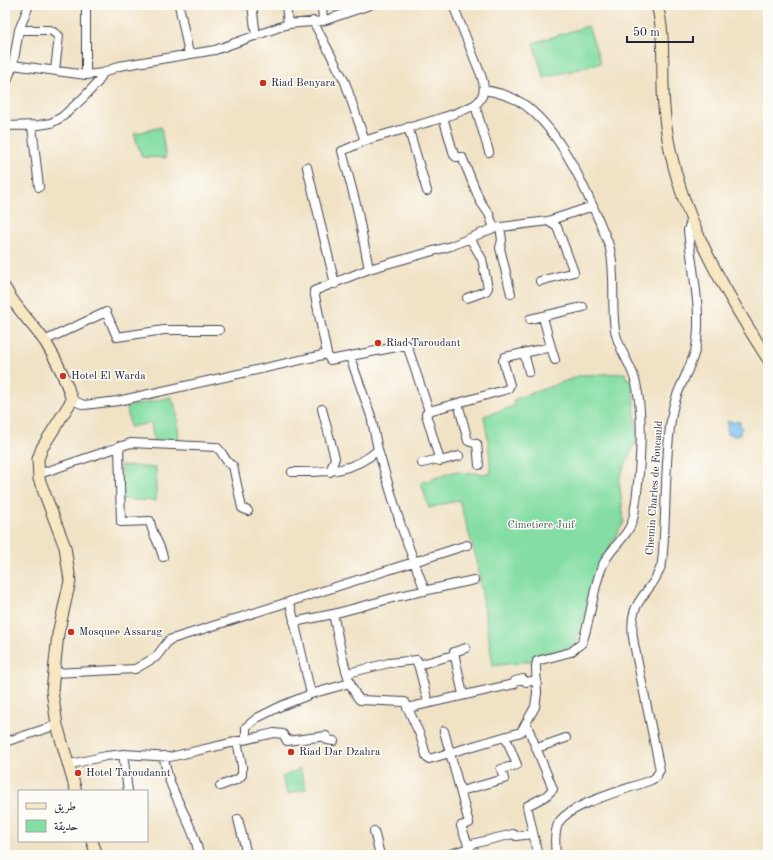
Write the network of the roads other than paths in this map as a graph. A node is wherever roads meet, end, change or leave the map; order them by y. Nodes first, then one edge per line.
1 (29, 5) edge
2 (86, 5) edge
3 (179, 5) edge
4 (252, 5) edge
5 (286, 5) edge
6 (322, 5) edge
7 (370, 5) edge
8 (453, 5) edge
9 (657, 5) edge
10 (313, 21) junction
11 (323, 21) junction
12 (288, 24) junction
13 (19, 30) junction
14 (256, 36) junction
15 (189, 54) junction
16 (13, 64) junction
17 (55, 70) junction
18 (103, 73) junction
19 (86, 75) junction
20 (5, 86) edge
21 (484, 90) junction
22 (475, 105) junction
23 (443, 117) junction
24 (5, 126) edge
25 (32, 126) junction
26 (408, 127) junction
27 (365, 141) junction
28 (489, 152) dead end
29 (308, 167) dead end
30 (39, 187) dead end
31 (427, 191) dead end
32 (593, 206) junction
33 (548, 221) junction
34 (691, 221) junction
35 (497, 228) junction
36 (470, 238) junction
37 (369, 269) junction
38 (540, 281) dead end
39 (335, 284) junction
40 (5, 288) edge
41 (510, 294) dead end
42 (467, 298) dead end
43 (8, 302) edge
44 (582, 306) dead end
45 (543, 317) junction
46 (530, 320) dead end
47 (219, 330) dead end
48 (44, 341) junction
49 (551, 347) junction
50 (524, 353) junction
51 (327, 354) junction
52 (350, 357) junction
53 (768, 358) edge
54 (555, 360) dead end
55 (529, 372) dead end
56 (72, 400) junction
57 (458, 403) junction
58 (322, 409) dead end
59 (429, 411) junction
60 (118, 446) junction
61 (378, 450) junction
62 (459, 456) dead end
63 (439, 459) junction
64 (422, 463) dead end
65 (479, 466) dead end
66 (292, 472) dead end
67 (330, 472) junction
68 (39, 474) junction
69 (248, 511) dead end
70 (467, 545) dead end
71 (163, 557) dead end
72 (414, 562) junction
73 (474, 580) dead end
74 (425, 591) junction
75 (290, 602) junction
76 (333, 614) junction
77 (294, 622) junction
78 (466, 648) dead end
79 (454, 655) junction
80 (418, 665) junction
81 (54, 673) junction
82 (348, 673) junction
83 (536, 680) junction
84 (350, 683) junction
85 (311, 694) junction
86 (463, 695) junction
87 (428, 702) junction
88 (407, 708) junction
89 (526, 723) junction
90 (57, 725) junction
91 (444, 731) dead end
92 (506, 738) junction
93 (566, 738) dead end
94 (246, 739) junction
95 (334, 740) dead end
96 (237, 741) junction
97 (5, 742) edge
98 (536, 748) junction
99 (122, 754) junction
100 (452, 754) junction
101 (164, 756) junction
102 (67, 765) junction
103 (220, 786) dead end
104 (76, 790) edge
105 (128, 790) edge
106 (461, 792) junction
107 (238, 819) dead end
108 (374, 832) dead end
109 (533, 834) junction
110 (92, 842) edge
111 (470, 849) edge
112 (97, 855) edge
113 (199, 855) edge
114 (246, 855) edge
115 (380, 855) edge
116 (447, 855) edge
117 (538, 855) edge
118 (556, 855) edge

1 - 13 street
2 - 19 street
3 - 15 street
4 - 14 street
5 - 12 street
6 - 11 street
7 - 11 street
8 - 21 street
9 - 34 street
10 - 11 street
10 - 12 street
10 - 27 street
12 - 14 street
13 - 16 street
13 - 17 street
14 - 15 street
15 - 18 street
16 - 17 street
16 - 20 street
17 - 19 street
18 - 19 street
18 - 25 street
21 - 22 street
21 - 32 street
22 - 23 street
22 - 28 street
23 - 26 street
23 - 35 street
24 - 25 street
25 - 30 street
26 - 27 street
26 - 31 street
27 - 37 street
29 - 39 street
32 - 33 street
32 - 83 street
33 - 35 street
33 - 38 street
34 - 53 street
34 - 118 street, Chemin Charles de Foucauld
35 - 36 street
35 - 41 street
36 - 37 street
36 - 42 street
37 - 39 street
39 - 51 street
40 - 43 street
43 - 48 street
44 - 45 street
45 - 46 street
45 - 49 street
47 - 48 street
48 - 56 street
49 - 50 street
49 - 54 street
50 - 55 street
50 - 57 street
51 - 52 street
51 - 56 street
52 - 59 street
52 - 61 street
56 - 68 street
57 - 59 street
57 - 65 street
58 - 67 street
59 - 63 street
60 - 68 street
60 - 69 street
60 - 71 street
61 - 67 street
61 - 72 street
62 - 63 street
63 - 64 street
66 - 67 street
68 - 81 street
70 - 72 street
72 - 74 street
72 - 75 street
73 - 74 street
74 - 76 street
75 - 77 street
75 - 81 street
76 - 77 street
76 - 82 street
77 - 85 street
78 - 79 street
79 - 80 street
79 - 86 street
80 - 82 street
80 - 87 street
81 - 90 street
82 - 84 street
83 - 86 street
83 - 89 street
84 - 85 street
84 - 88 street
85 - 94 street
86 - 87 street
87 - 88 street
88 - 100 street
89 - 92 street
89 - 98 street
90 - 97 street
90 - 102 street
91 - 100 street
92 - 100 street
92 - 106 street
93 - 98 street
94 - 95 street
94 - 96 street
96 - 101 street
96 - 103 street
98 - 109 street
99 - 101 street
99 - 102 street
99 - 105 street
100 - 106 street
101 - 113 street
102 - 104 street
106 - 111 street
107 - 114 street
108 - 115 street
109 - 111 street
109 - 117 street
110 - 112 street
111 - 116 street

